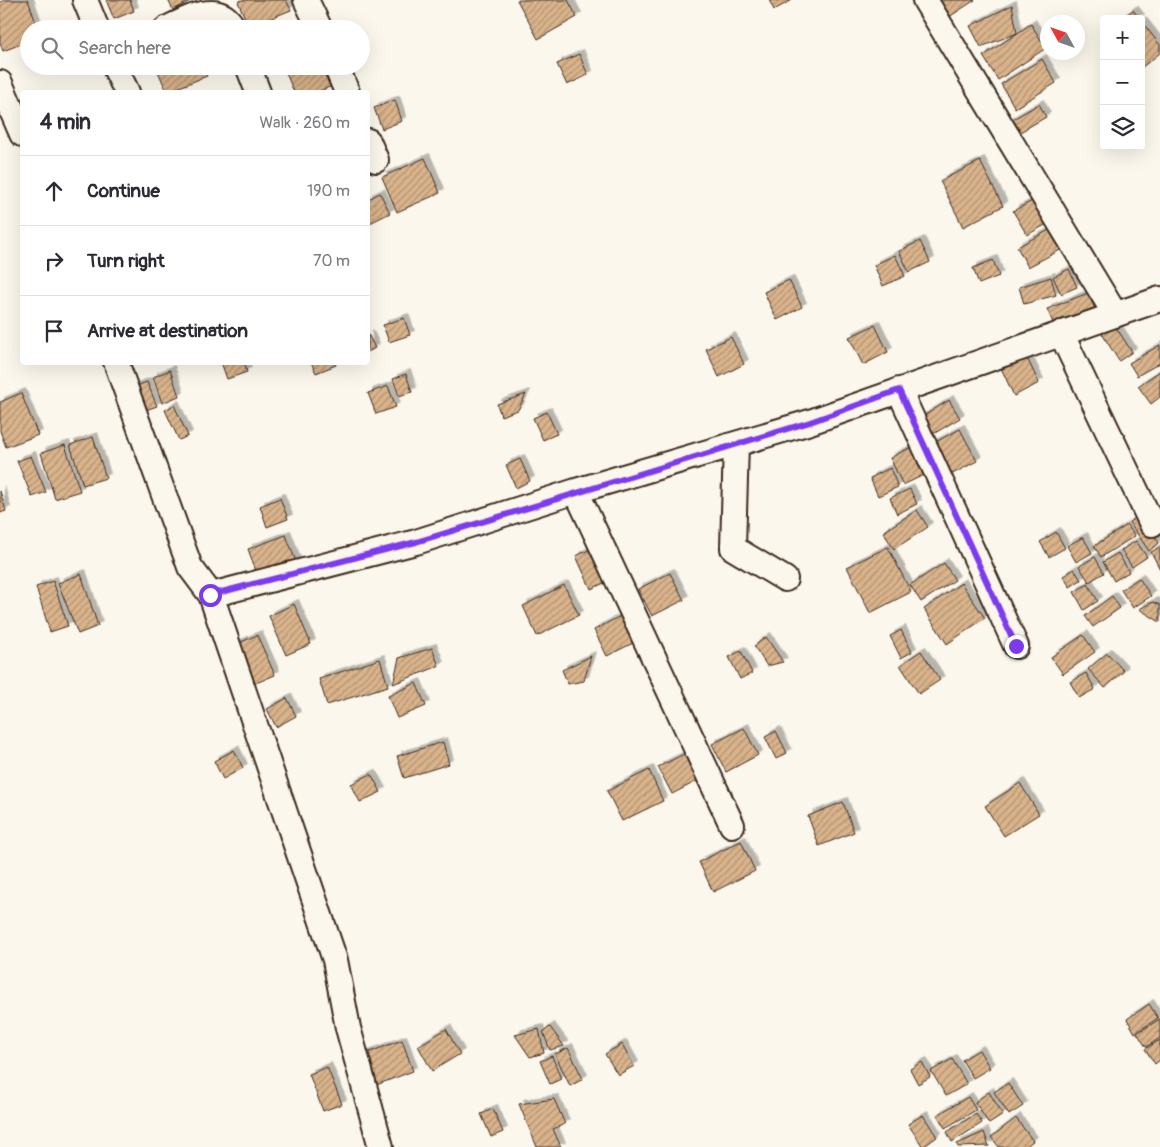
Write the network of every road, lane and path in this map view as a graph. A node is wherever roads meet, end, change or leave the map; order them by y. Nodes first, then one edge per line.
1 (85, 0) edge
2 (306, 0) edge
3 (925, 0) edge
4 (93, 20) edge
5 (185, 20) edge
6 (230, 20) edge
7 (316, 20) edge
8 (118, 75) edge
9 (251, 75) edge
10 (340, 75) edge
11 (0, 83) edge
12 (126, 90) edge
13 (257, 90) edge
14 (346, 90) edge
15 (20, 129) edge
16 (1160, 299) edge
17 (1115, 314) junction
18 (1061, 333) junction
19 (117, 365) edge
20 (899, 390) junction
21 (736, 444) junction
22 (576, 491) junction
23 (1152, 524) dead end
24 (785, 578) dead end
25 (210, 595) junction
26 (1016, 646) dead end
27 (732, 825) dead end
28 (381, 1147) edge

1 - 4 street
2 - 7 street
3 - 17 street
5 - 6 street
8 - 12 street
9 - 13 street
10 - 14 street
11 - 15 street
16 - 17 street
17 - 18 street
18 - 20 street
18 - 23 street
19 - 25 street
20 - 21 street
20 - 26 street
21 - 22 street
21 - 24 street
22 - 25 street
22 - 27 street
25 - 28 street

